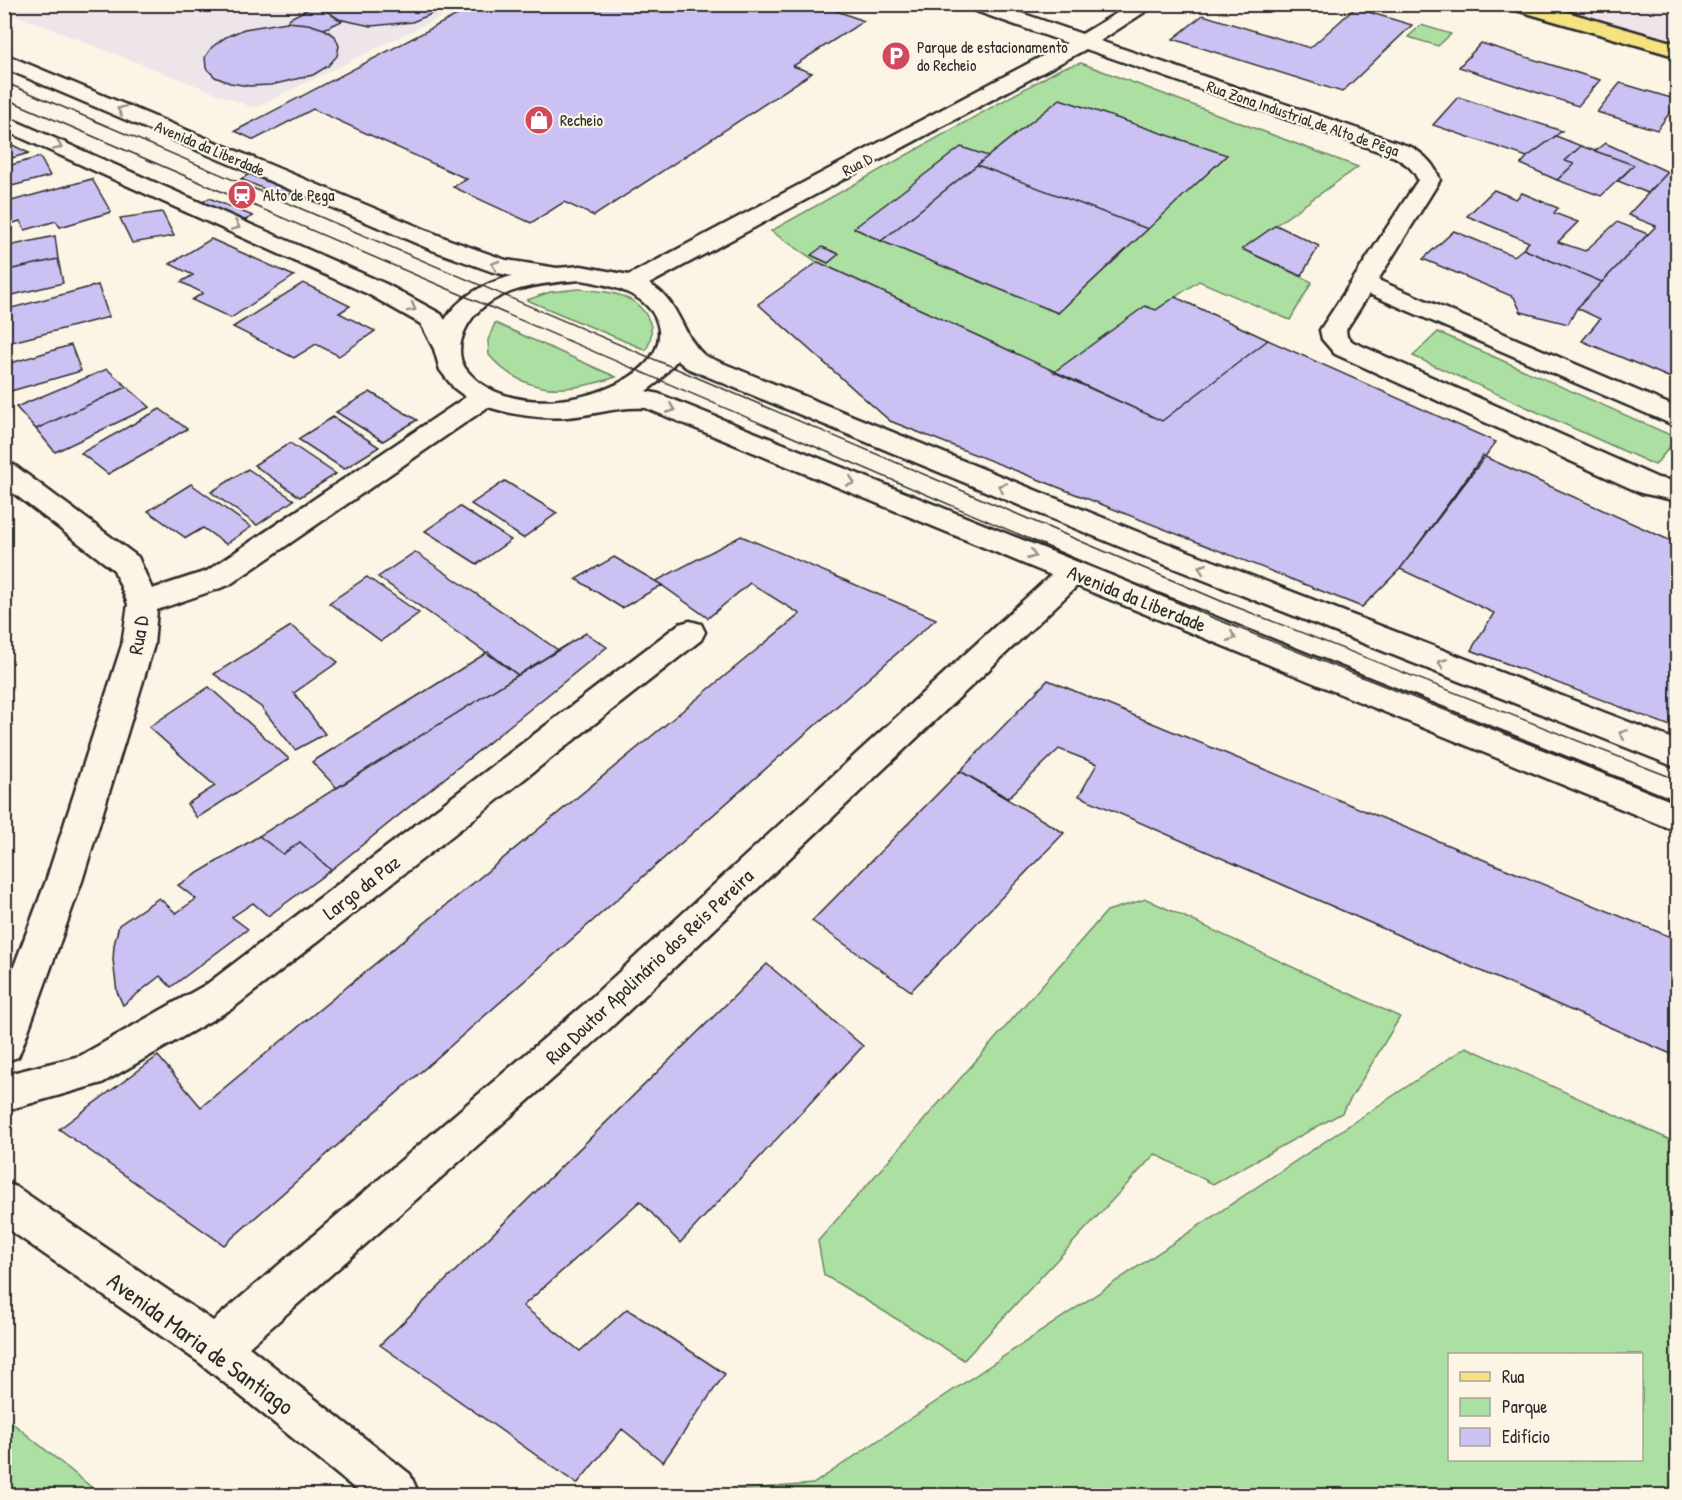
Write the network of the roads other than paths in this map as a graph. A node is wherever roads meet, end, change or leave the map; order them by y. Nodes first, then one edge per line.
1 (974, 4) edge
2 (1147, 4) edge
3 (1516, 4) edge
4 (1083, 42) junction
5 (1677, 51) edge
6 (4, 60) edge
7 (4, 122) edge
8 (553, 274) junction
9 (631, 284) junction
10 (1364, 284) junction
11 (673, 331) junction
12 (446, 346) junction
13 (484, 398) junction
14 (593, 404) junction
15 (1677, 418) edge
16 (4, 472) edge
17 (1677, 492) edge
18 (1073, 572) junction
19 (143, 604) junction
20 (690, 632) dead end
21 (1677, 756) edge
22 (1677, 818) edge
23 (4, 1046) edge
24 (4, 1093) edge
25 (4, 1202) edge
26 (215, 1348) junction
27 (394, 1490) dead end

1 - 4 street
2 - 4 street, Rua D
3 - 5 main road
4 - 9 street, Rua D
4 - 10 street, Rua Zona Industrial de Alto de Pêga
8 -> 6 street, Avenida da Liberdade
7 -> 12 street
8 - 9 street
8 - 12 street
9 - 11 street
10 - 15 street
10 - 17 street, Rua Zona Industrial de Alto de Pêga
11 - 14 street
21 -> 11 street
12 - 13 street
13 - 14 street
13 - 19 street, Rua D
14 -> 18 street, Avenida da Liberdade
16 - 19 street
18 -> 22 street, Avenida da Liberdade
18 - 26 street, Rua Doutor Apolinário dos Reis Pereira
19 - 23 street, Rua D
20 - 24 street, Largo da Paz
25 - 26 street, Avenida Maria de Santiago
26 - 27 street, Avenida Maria de Santiago

